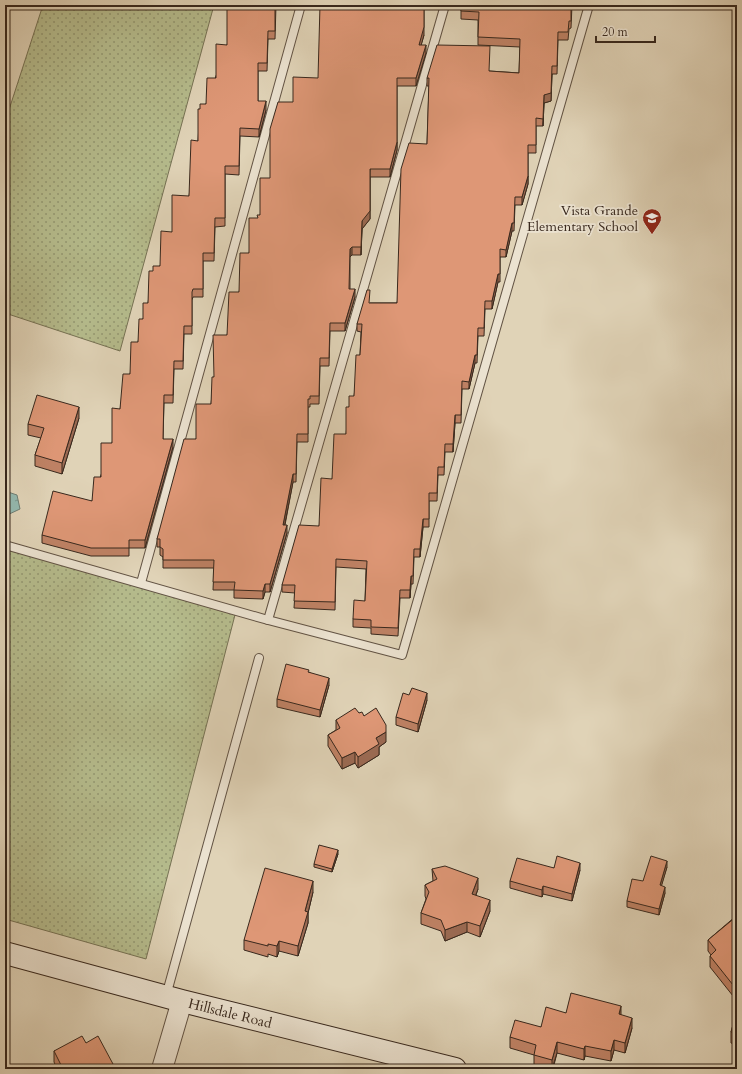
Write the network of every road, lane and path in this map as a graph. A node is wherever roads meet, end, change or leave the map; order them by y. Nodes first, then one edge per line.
1 (301, 5) edge
2 (445, 5) edge
3 (589, 5) edge
4 (5, 545) edge
5 (141, 583) junction
6 (268, 620) junction
7 (259, 658) dead end
8 (5, 953) edge
9 (174, 999) junction
10 (162, 1069) edge
11 (455, 1069) edge

1 - 5 lane
2 - 6 lane
3 - 6 lane
4 - 5 lane
5 - 6 lane
7 - 9 lane
8 - 9 main road, Hillsdale Road
9 - 10 street
9 - 11 main road, Hillsdale Road

